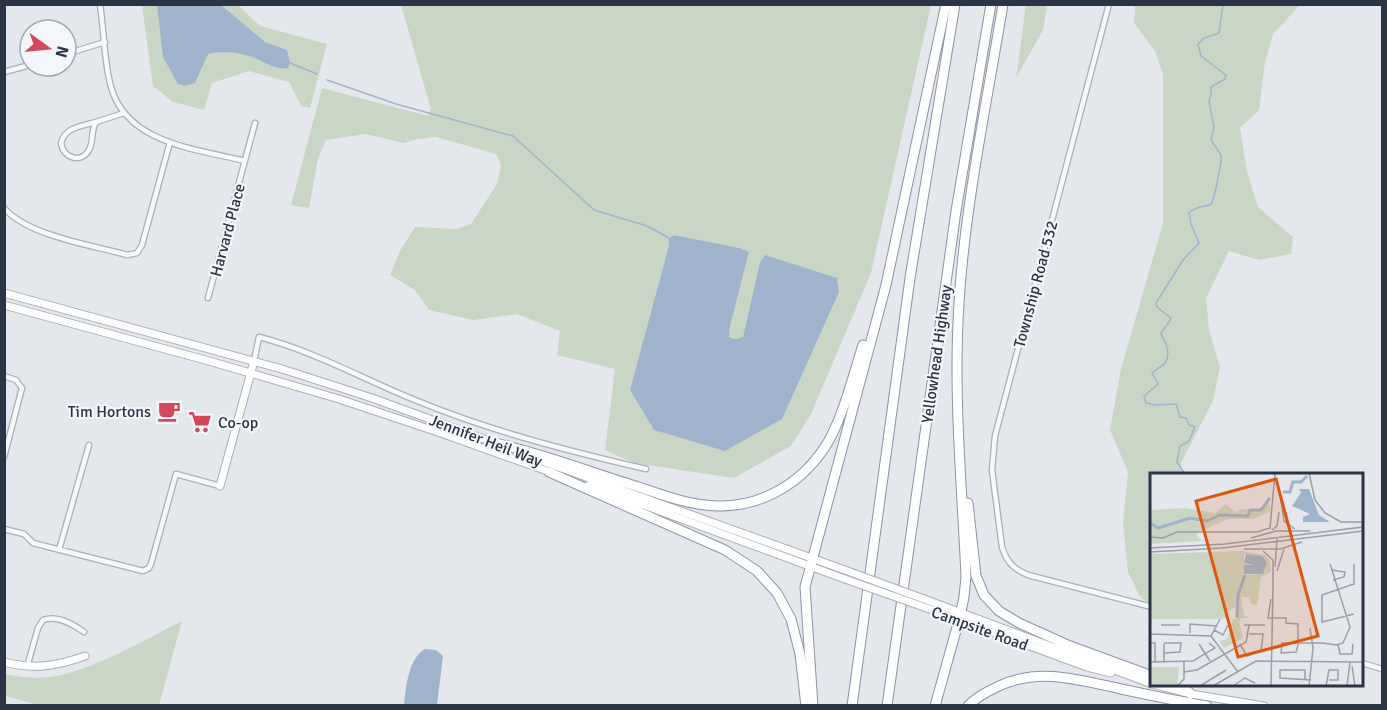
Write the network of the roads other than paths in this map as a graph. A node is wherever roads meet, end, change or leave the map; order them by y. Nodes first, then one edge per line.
1 (100, 4) edge
2 (945, 4) edge
3 (955, 4) edge
4 (992, 4) edge
5 (1003, 4) edge
6 (1109, 4) edge
7 (105, 42) junction
8 (78, 50) edge
9 (124, 113) junction
10 (96, 122) junction
11 (255, 123) dead end
12 (170, 142) junction
13 (245, 161) junction
14 (4, 208) edge
15 (4, 293) edge
16 (208, 298) dead end
17 (4, 305) edge
18 (879, 310) junction
19 (254, 361) junction
20 (251, 373) junction
21 (4, 376) edge
22 (959, 436) junction
23 (495, 442) junction
24 (88, 445) dead end
25 (4, 457) edge
26 (646, 469) dead end
27 (549, 472) junction
28 (220, 486) joint
29 (4, 529) edge
30 (59, 550) junction
31 (811, 562) junction
32 (1150, 606) edge
33 (959, 617) junction
34 (84, 632) dead end
35 (86, 656) dead end
36 (4, 662) edge
37 (1363, 663) edge
38 (27, 667) junction
39 (1383, 669) edge
40 (1150, 675) edge
41 (1150, 683) edge
42 (1161, 686) edge
43 (1181, 686) edge
44 (1191, 694) junction
45 (806, 705) edge
46 (813, 705) edge
47 (852, 705) edge
48 (887, 705) edge
49 (935, 705) edge
50 (968, 705) edge
51 (1207, 705) edge
52 (1264, 705) edge

1 - 7 street
2 - 18 highway
3 - 47 highway
4 - 48 highway, Yellowhead Highway
5 - 22 highway
6 - 32 street, Township Road 532
7 - 8 street
7 - 9 street
9 - 10 street
9 - 12 street
10 - 10 street
11 - 13 street, Harvard Place
12 - 13 street
12 - 14 street
13 - 16 street, Harvard Place
15 - 19 main road, Jennifer Heil Way
17 - 20 main road, Jennifer Heil Way
18 - 23 highway
18 - 31 highway
19 - 20 main road
19 - 23 main road, Jennifer Heil Way
19 - 26 street, Jennifer Heil Way
20 - 27 main road, Jennifer Heil Way
20 - 28 main road
21 - 25 street
22 - 33 highway
22 - 40 highway
23 - 31 main road, Jennifer Heil Way
24 - 30 street
27 - 31 main road, Jennifer Heil Way
27 - 45 highway
28 - 30 street
29 - 30 street
31 - 33 main road, Campsite Road, bridge
31 - 33 main road, Jennifer Heil Way, bridge
31 - 46 highway
33 - 41 main road, Campsite Road
33 - 49 highway
34 - 38 street
35 - 38 main road
36 - 38 main road
37 - 39 street
42 - 44 main road, Campsite Road
43 - 44 highway
44 - 52 main road, Campsite Road
50 - 51 highway

